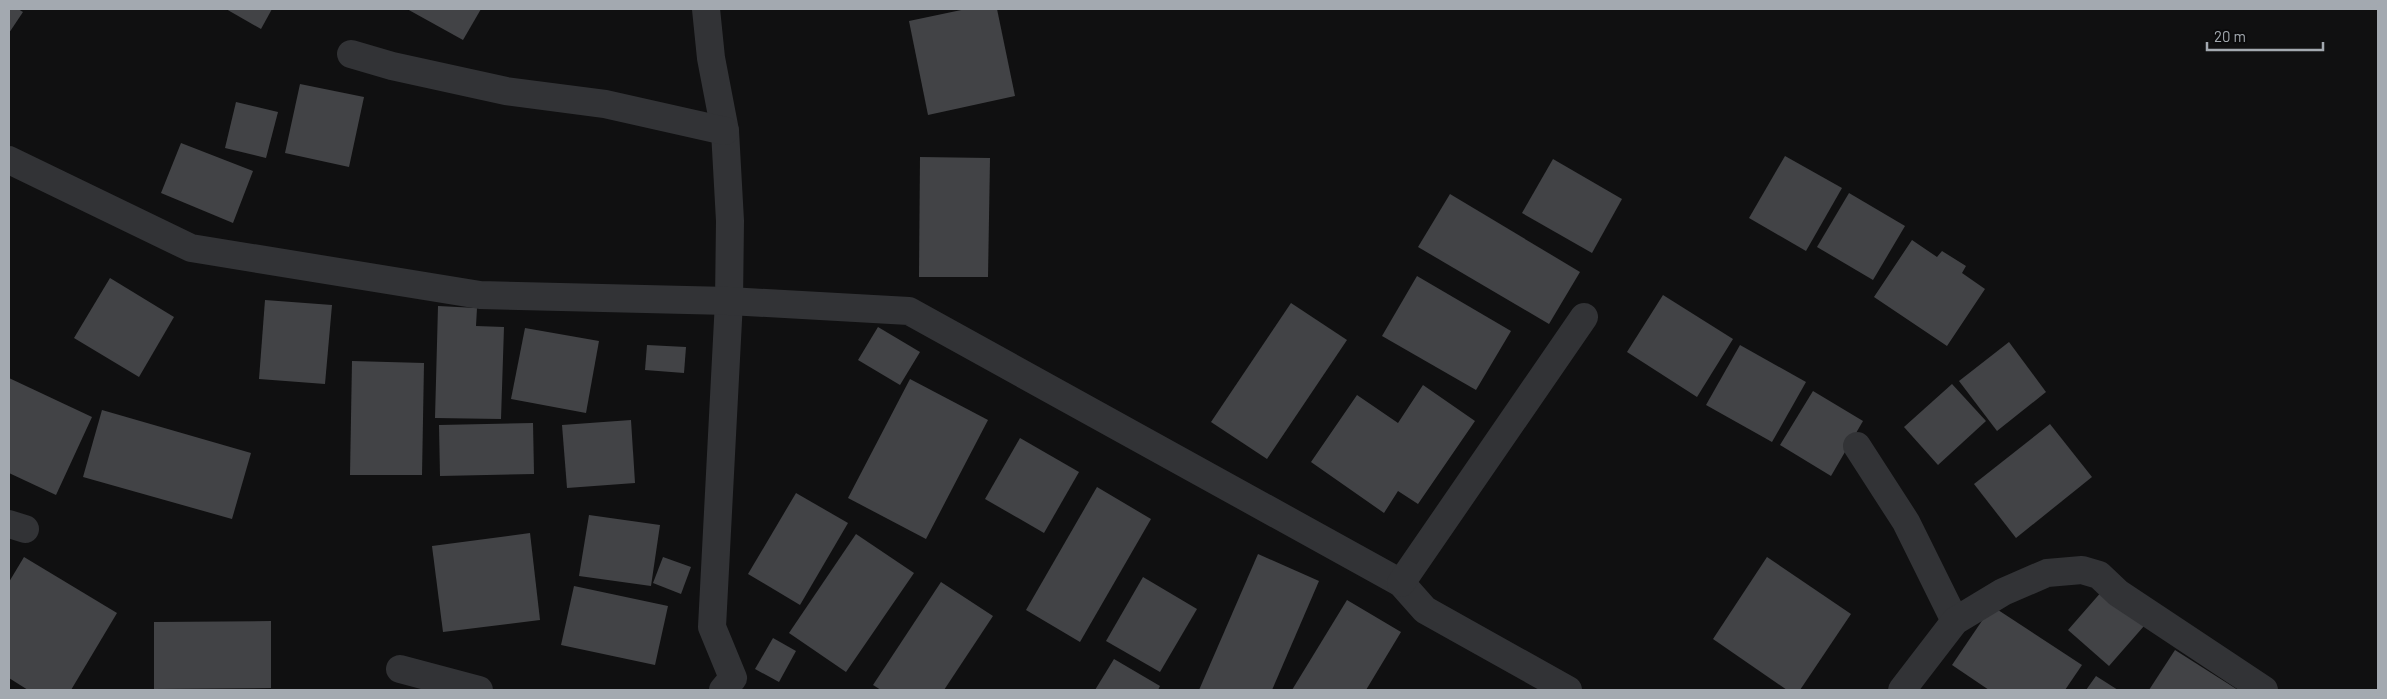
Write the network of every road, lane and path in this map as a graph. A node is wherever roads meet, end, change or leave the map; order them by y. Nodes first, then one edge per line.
1 (706, 9) edge
2 (351, 54) dead end
3 (725, 131) junction
4 (9, 160) edge
5 (729, 301) junction
6 (1584, 316) dead end
7 (1857, 446) dead end
8 (1401, 583) junction
9 (1955, 621) junction
10 (400, 669) dead end
11 (736, 686) edge
12 (479, 690) edge
13 (1568, 690) edge
14 (1902, 690) edge
15 (2264, 690) edge

1 - 3 street
2 - 3 street
3 - 5 street
4 - 5 street
5 - 8 street
5 - 11 street
6 - 8 street
7 - 9 street
8 - 13 street
9 - 14 street
9 - 15 street
10 - 12 street

